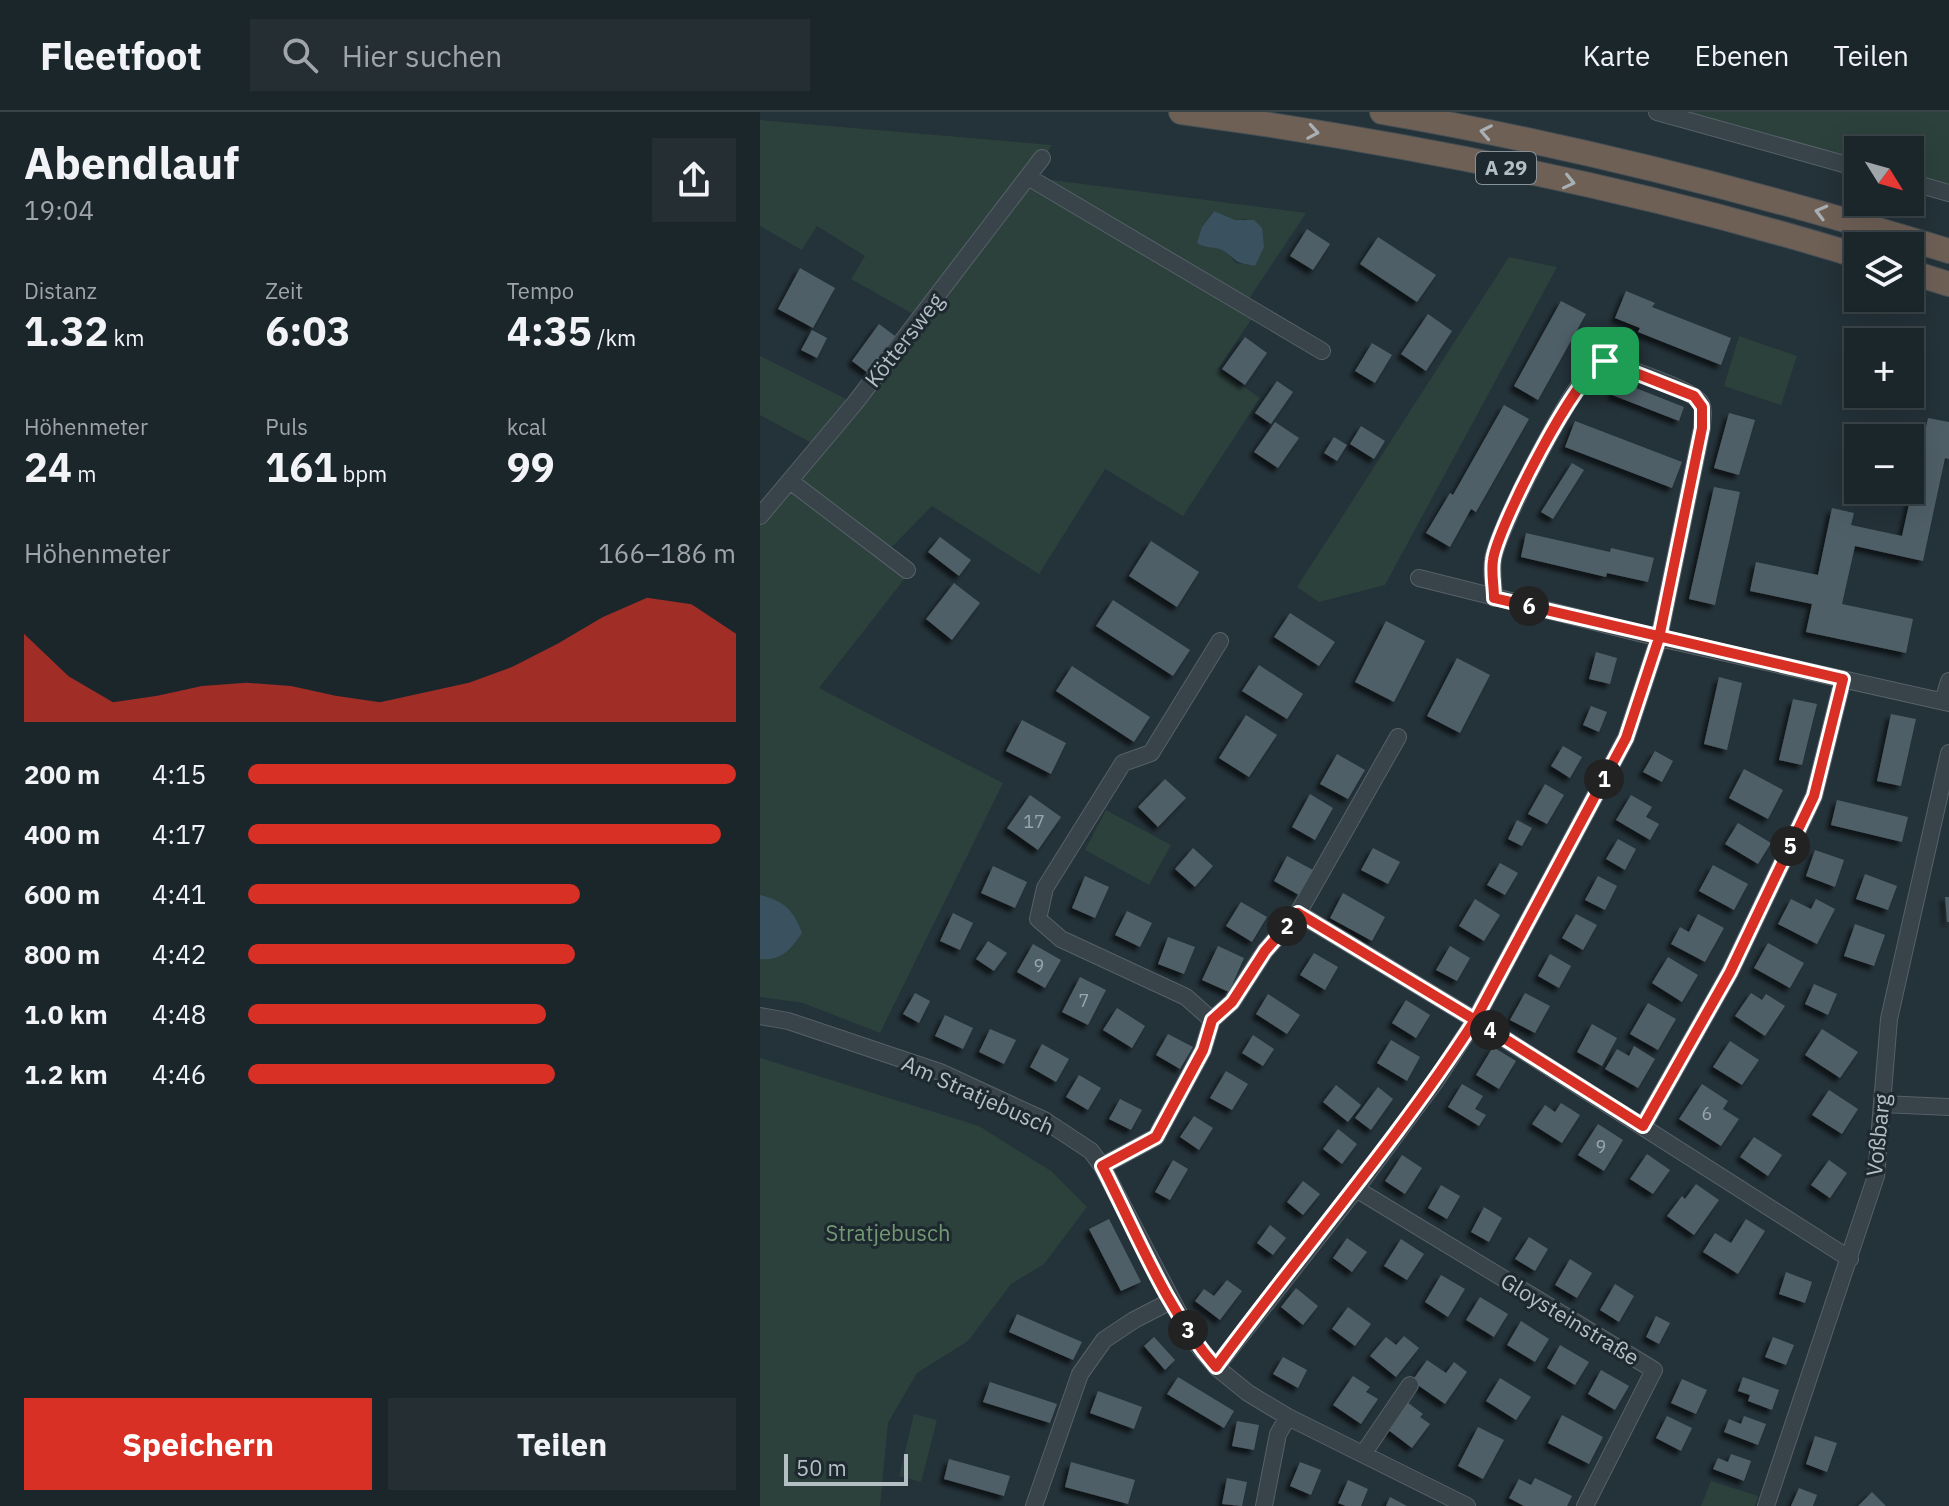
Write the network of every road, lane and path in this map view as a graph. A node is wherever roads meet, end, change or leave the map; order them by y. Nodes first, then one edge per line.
1 (1181, 112) edge
2 (1382, 112) edge
3 (1657, 112) edge
4 (1042, 158) dead end
5 (1844, 164) edge
6 (1028, 177) junction
7 (1924, 186) edge
8 (1949, 193) edge
9 (1949, 251) edge
10 (1844, 252) edge
11 (1924, 276) edge
12 (1949, 284) edge
13 (1322, 351) dead end
14 (790, 481) junction
15 (760, 516) edge
16 (907, 570) dead end
17 (1419, 578) dead end
18 (1494, 598) junction
19 (1659, 638) junction
20 (1220, 641) dead end
21 (1843, 679) junction
22 (1949, 681) edge
23 (1946, 702) edge
24 (1398, 737) dead end
25 (1949, 753) edge
26 (1298, 913) junction
27 (760, 1016) edge
28 (1212, 1020) junction
29 (1475, 1020) junction
30 (1882, 1104) junction
31 (1949, 1107) edge
32 (1643, 1126) junction
33 (1102, 1166) junction
34 (1356, 1189) junction
35 (1850, 1259) junction
36 (1171, 1301) junction
37 (1216, 1367) junction
38 (1410, 1385) dead end
39 (1288, 1417) junction
40 (1363, 1454) junction
41 (1034, 1506) edge
42 (1264, 1506) edge
43 (1467, 1506) edge
44 (1585, 1506) edge
45 (1766, 1506) edge

1 -> 10 highway, A 29
9 -> 2 highway, A 29
3 - 5 street
4 - 6 street, Köttersweg
6 - 13 street
6 - 14 street, Köttersweg
7 - 8 street
11 - 12 highway
14 - 15 street, Köttersweg
14 - 16 street
17 - 18 street
18 - 19 street
18 - 19 street
19 - 21 street
19 - 29 street
20 - 28 street
21 - 23 street
21 - 32 street
22 - 23 street
24 - 26 street
25 - 30 street, Voßbarg
26 - 28 street
26 - 29 street
27 - 33 street, Am Stratjebusch
28 - 33 street
29 - 32 street
29 - 34 street
30 - 31 street
30 - 35 street, Voßbarg
32 - 35 street
33 - 36 street, Am Stratjebusch
34 - 37 street
34 - 44 street, Gloysteinstraße
35 - 45 street, Voßbarg
36 - 37 street, Am Stratjebusch
36 - 41 street
37 - 39 street, Am Stratjebusch
38 - 40 street
39 - 40 street, Am Stratjebusch
39 - 42 street
40 - 43 street, Am Stratjebusch

